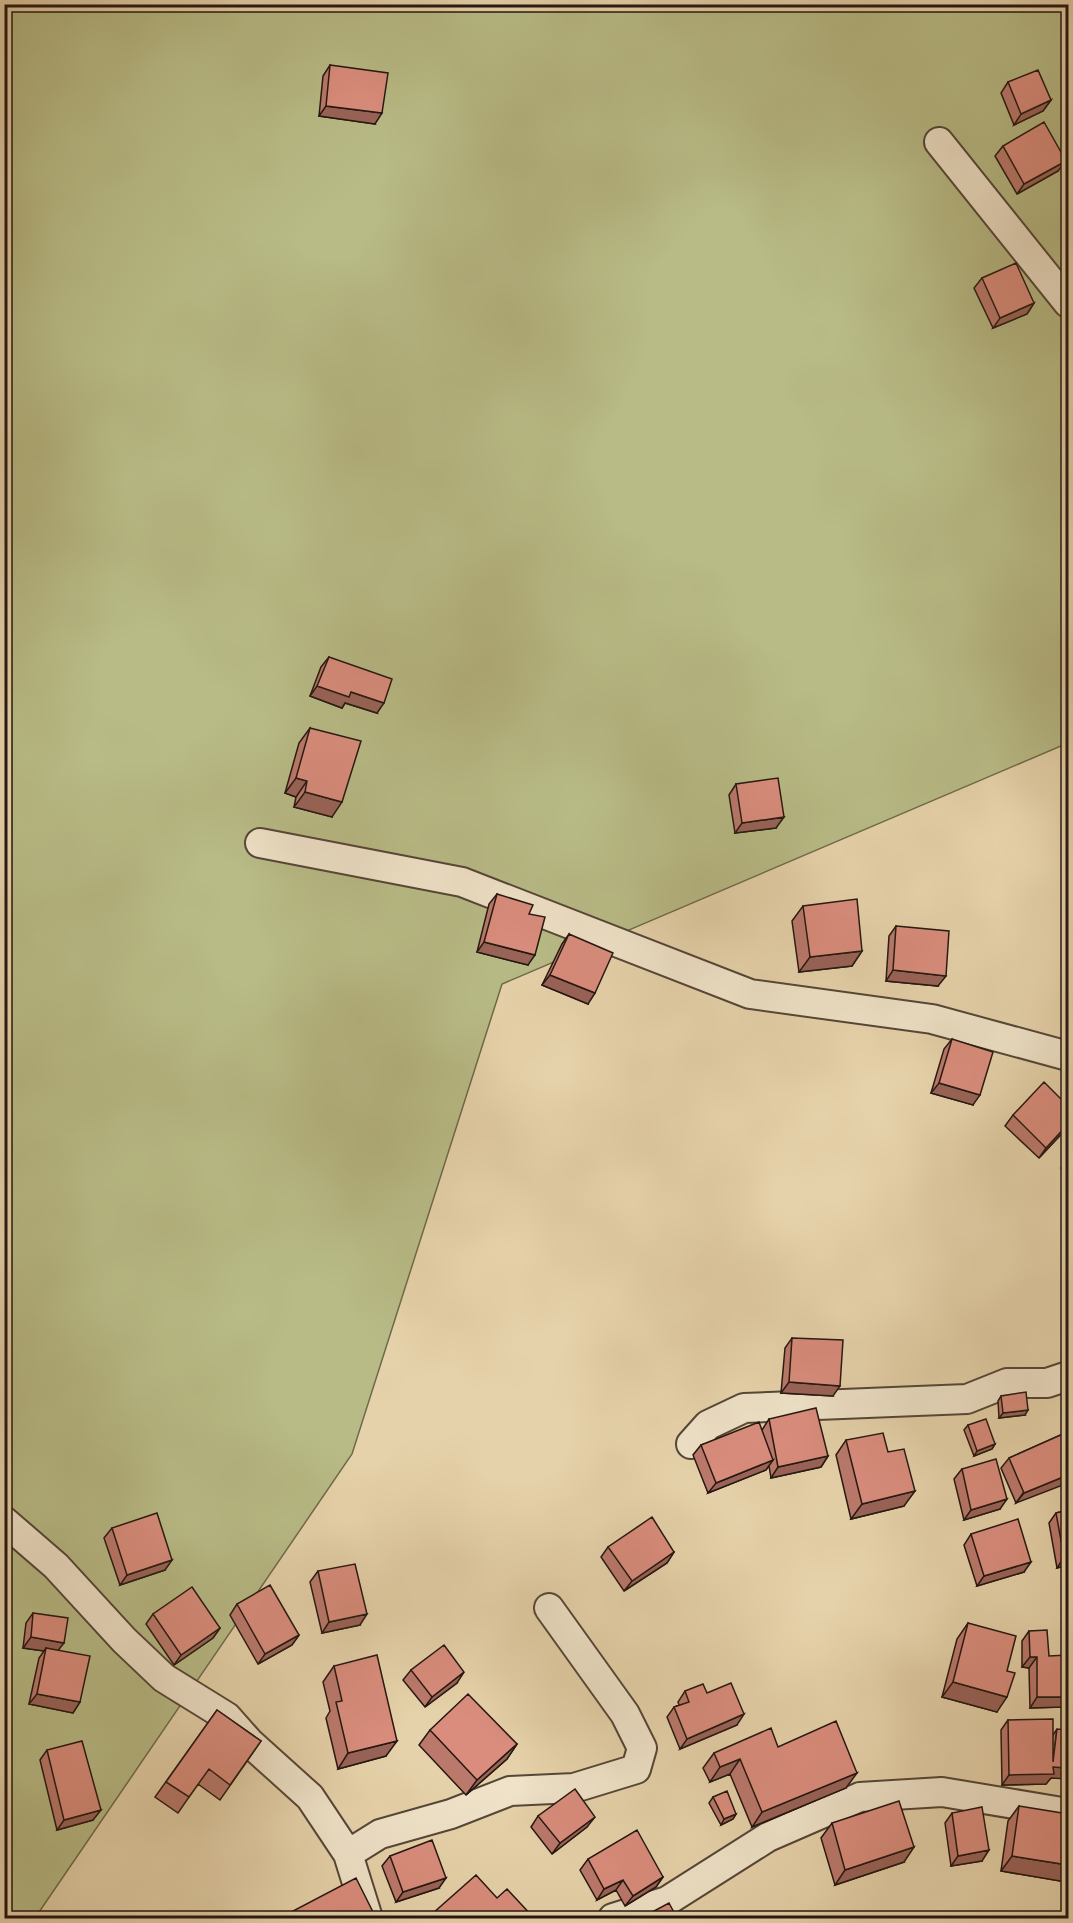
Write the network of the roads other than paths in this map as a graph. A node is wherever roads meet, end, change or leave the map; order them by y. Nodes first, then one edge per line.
1 (939, 142) dead end
2 (1068, 303) edge
3 (260, 843) dead end
4 (1068, 1056) edge
5 (1068, 1376) edge
6 (691, 1444) dead end
7 (4, 1521) edge
8 (549, 1608) dead end
9 (1068, 1812) edge
10 (348, 1854) junction
11 (368, 1918) edge
12 (613, 1918) edge

1 - 2 street
3 - 4 street
5 - 6 street
7 - 10 street
8 - 10 street
9 - 12 street
10 - 11 street

